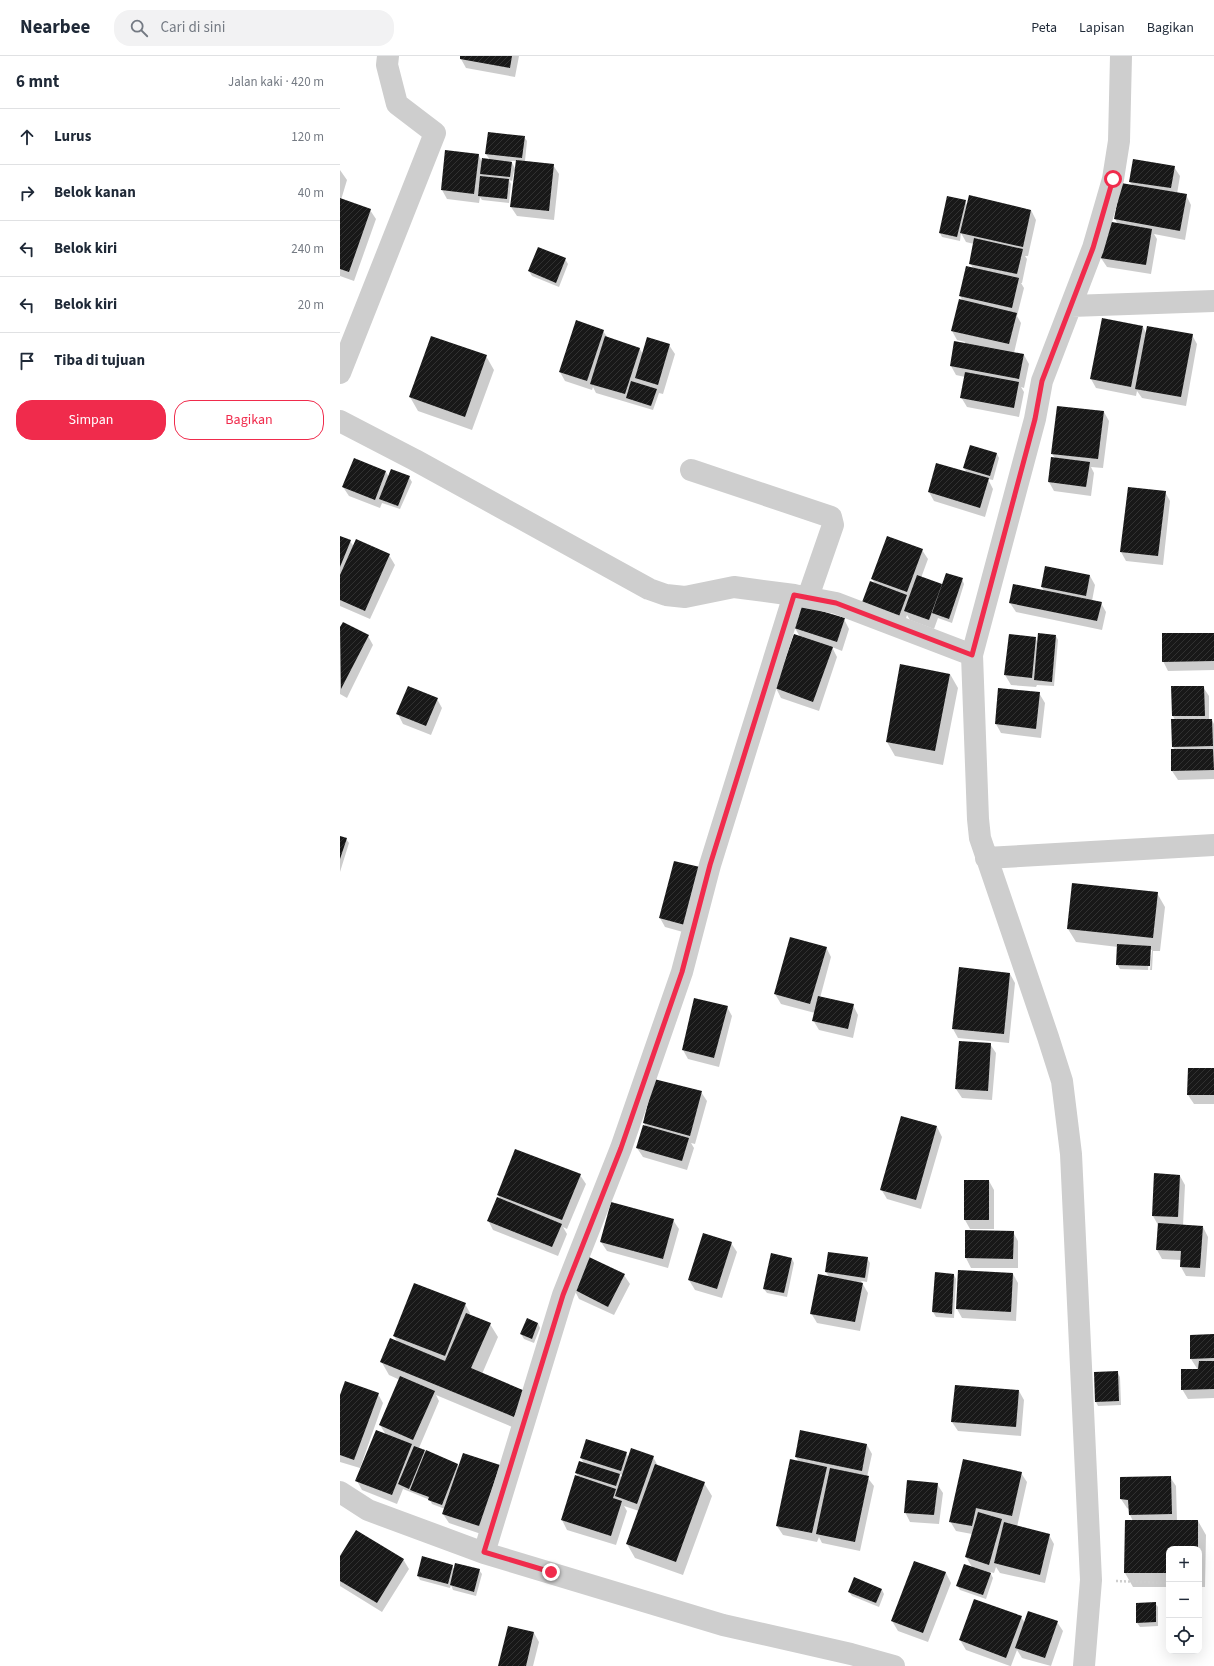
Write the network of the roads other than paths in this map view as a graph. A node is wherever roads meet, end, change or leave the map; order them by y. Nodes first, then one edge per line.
1 (388, 56) edge
2 (1121, 56) edge
3 (1214, 301) edge
4 (1071, 306) junction
5 (340, 372) edge
6 (340, 421) edge
7 (691, 470) dead end
8 (801, 596) junction
9 (972, 655) junction
10 (1214, 845) edge
11 (986, 858) junction
12 (340, 1492) edge
13 (484, 1552) junction
14 (894, 1666) edge
15 (1084, 1666) edge

1 - 5 street
2 - 4 street
3 - 4 street
4 - 9 street
6 - 8 street
7 - 8 street
8 - 9 street
8 - 13 street
9 - 11 street
10 - 11 street
11 - 15 street
12 - 13 street
13 - 14 street

